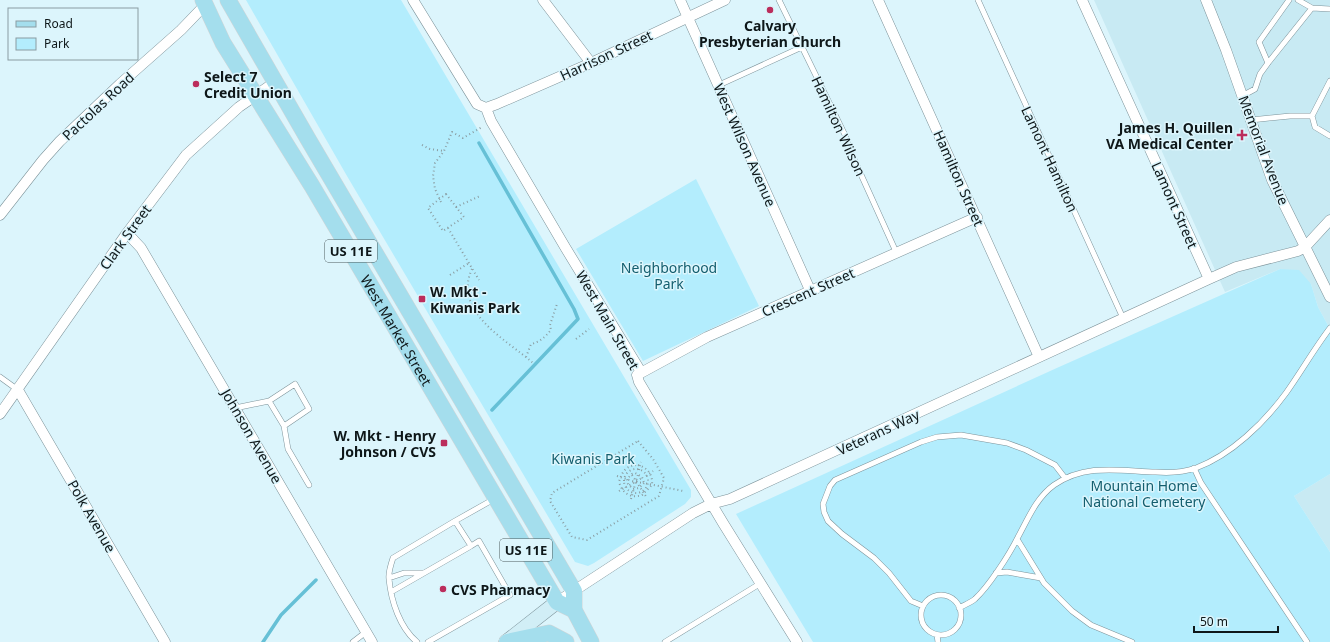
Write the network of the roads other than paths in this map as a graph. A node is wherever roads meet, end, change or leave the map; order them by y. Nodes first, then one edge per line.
1 (228, 0) edge
2 (413, 0) edge
3 (543, 0) edge
4 (680, 0) edge
5 (726, 0) edge
6 (779, 0) edge
7 (878, 0) edge
8 (978, 0) edge
9 (1082, 0) edge
10 (1206, 0) edge
11 (1289, 0) edge
12 (1298, 0) edge
13 (206, 1) edge
14 (1312, 8) junction
15 (1330, 9) edge
16 (688, 17) junction
17 (802, 47) junction
18 (591, 63) junction
19 (1268, 63) junction
20 (1330, 81) edge
21 (275, 82) junction
22 (719, 85) junction
23 (255, 95) junction
24 (1242, 96) junction
25 (486, 108) junction
26 (1312, 116) junction
27 (1251, 120) junction
28 (1330, 136) edge
29 (0, 215) edge
30 (977, 217) junction
31 (1330, 220) edge
32 (127, 234) junction
33 (1305, 247) junction
34 (897, 254) junction
35 (1209, 279) junction
36 (810, 290) junction
37 (1330, 297) edge
38 (1123, 318) junction
39 (1330, 328) edge
40 (1039, 357) junction
41 (641, 372) junction
42 (0, 377) edge
43 (18, 390) junction
44 (269, 401) junction
45 (235, 408) junction
46 (0, 414) edge
47 (284, 426) junction
48 (1194, 468) junction
49 (1065, 478) junction
50 (310, 485) dead end
51 (496, 498) junction
52 (712, 504) junction
53 (455, 521) junction
54 (1017, 539) junction
55 (471, 546) junction
56 (424, 573) junction
57 (996, 573) junction
58 (389, 578) junction
59 (1041, 578) junction
60 (761, 584) junction
61 (574, 591) junction
62 (392, 592) junction
63 (557, 602) junction
64 (923, 606) junction
65 (959, 608) junction
66 (574, 610) junction
67 (366, 632) junction
68 (937, 635) junction
69 (165, 642) edge
70 (353, 642) edge
71 (372, 642) edge
72 (417, 642) edge
73 (428, 642) edge
74 (507, 642) edge
75 (566, 642) edge
76 (591, 642) edge
77 (665, 642) edge
78 (797, 642) edge
79 (938, 642) edge
80 (1132, 642) edge
81 (1307, 642) edge

1 - 21 main road, West Market Street / US 11E
2 - 25 street, West Main Street
3 - 18 street
4 - 16 street, West Wilson Avenue
5 - 16 street, Harrison Street
6 - 17 lane, Hamilton Wilson
7 - 30 street, Hamilton Street
8 - 38 lane, Lamont Hamilton
9 - 35 street, Lamont Street
10 - 24 street, Memorial Avenue
11 - 19 lane
12 - 14 lane
13 - 23 main road, West Market Street / US 11E
13 - 29 street, Pactolas Road
14 - 15 lane
14 - 19 lane
16 - 18 street, Harrison Street
16 - 22 street, West Wilson Avenue
17 - 22 lane
17 - 34 lane, Hamilton Wilson
18 - 25 street, Harrison Street
19 - 24 lane
20 - 26 lane
21 - 23 street, Clark Street
21 - 61 main road, West Market Street / US 11E
22 - 36 street, West Wilson Avenue
23 - 32 street, Clark Street
23 - 51 main road, West Market Street / US 11E
24 - 27 street, Memorial Avenue
25 - 41 street, West Main Street
26 - 27 lane
26 - 28 lane
27 - 33 street, Memorial Avenue
30 - 34 street, Crescent Street
30 - 40 street, Hamilton Street
31 - 33 street
32 - 43 street, Clark Street
32 - 45 street, Johnson Avenue
33 - 35 street, Veterans Way
33 - 37 street, Memorial Avenue
34 - 36 street, Crescent Street
35 - 38 street, Veterans Way
36 - 41 street, Crescent Street
38 - 40 street, Veterans Way
39 - 48 lane
40 - 52 street, Veterans Way
41 - 52 street, West Main Street
42 - 43 lane
43 - 46 street, Clark Street
43 - 69 street, Polk Avenue
44 - 45 lane
44 - 47 lane
44 - 47 lane
45 - 67 street, Johnson Avenue
47 - 50 lane
48 - 49 lane
48 - 81 lane
49 - 54 lane
49 - 64 lane
51 - 53 lane
51 - 63 main road, West Market Street / US 11E
52 - 60 street, West Main Street
52 - 61 street, Veterans Way
53 - 55 lane
53 - 58 lane
54 - 57 lane
54 - 59 lane
55 - 56 lane
55 - 73 lane
56 - 58 lane
56 - 62 lane
57 - 59 lane
57 - 65 lane
58 - 62 lane
59 - 80 lane
60 - 77 lane
60 - 78 street, West Main Street
61 - 63 street, Veterans Way
61 - 66 main road
62 - 72 lane
63 - 66 main road
63 - 74 main road
64 - 65 lane
64 - 68 lane
65 - 68 lane
66 - 76 main road
67 - 70 lane
67 - 71 street, Johnson Avenue
68 - 79 lane
74 - 75 main road

